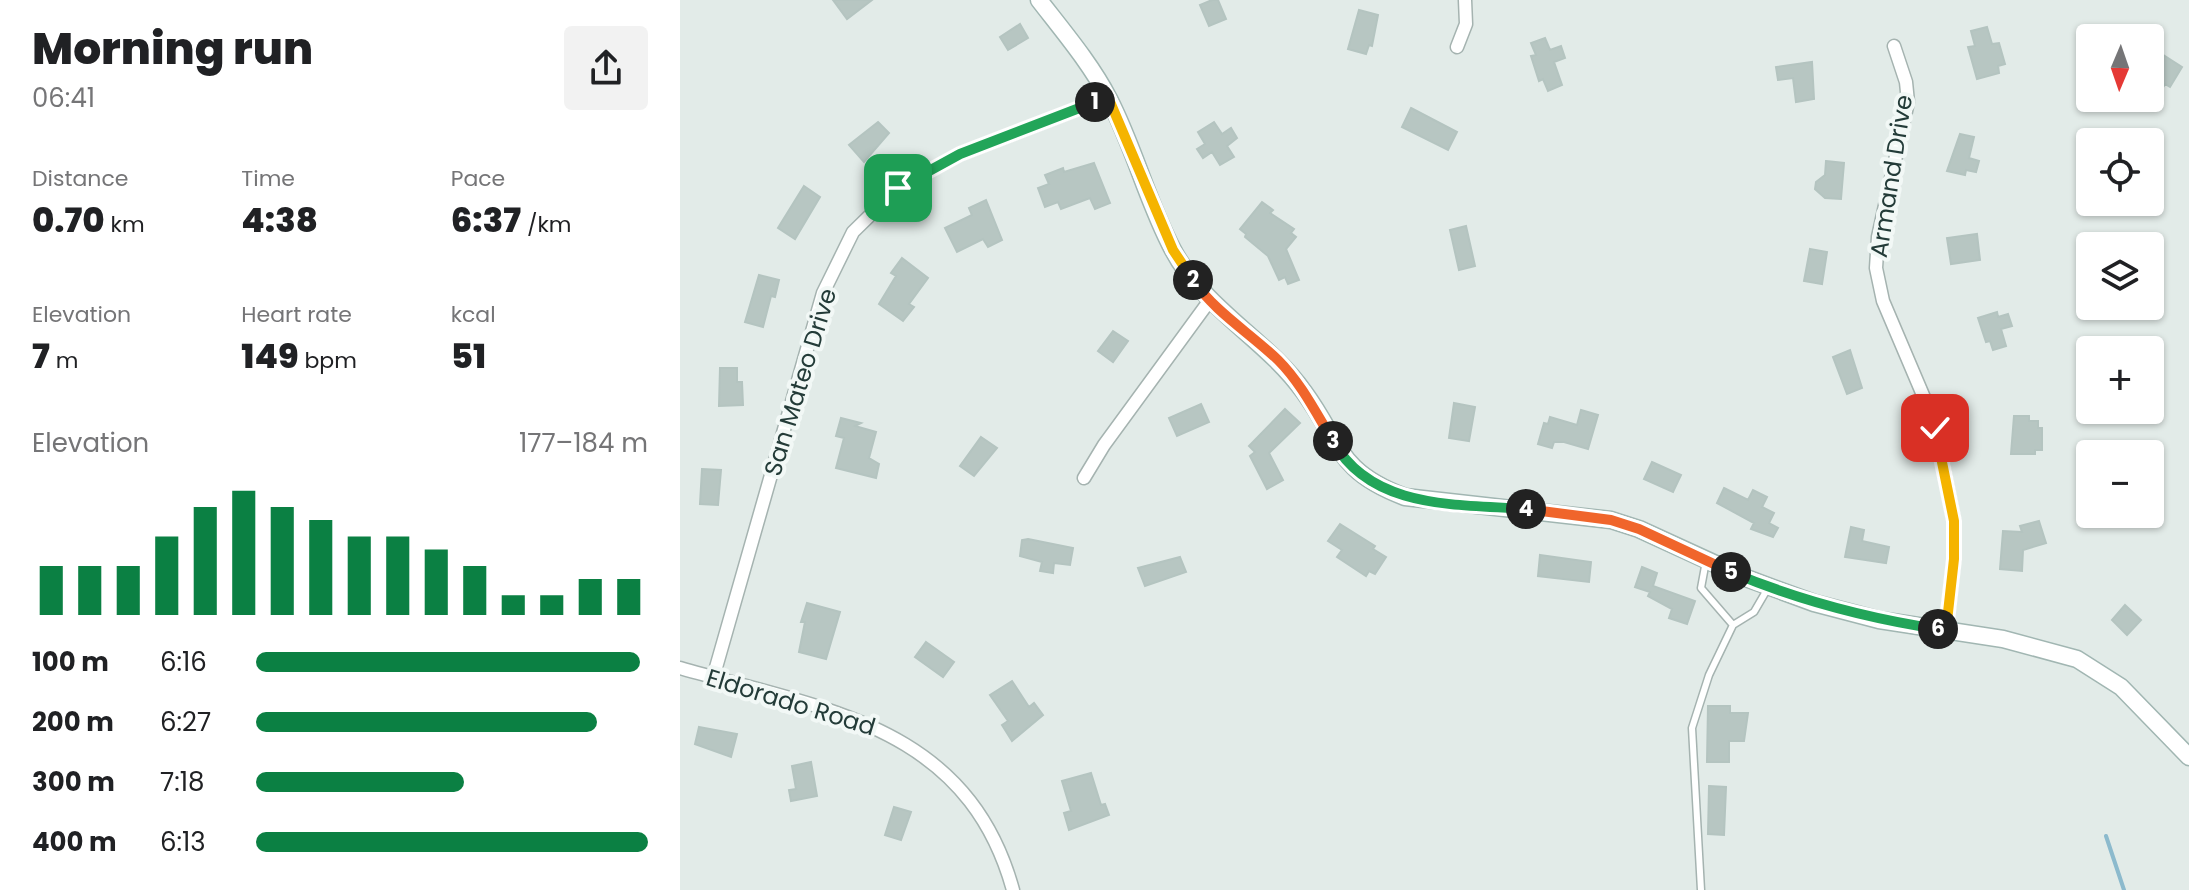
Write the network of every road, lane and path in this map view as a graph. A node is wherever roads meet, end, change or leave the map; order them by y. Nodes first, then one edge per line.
1 (1039, 0) edge
2 (1465, 0) edge
3 (1894, 46) dead end
4 (1457, 47) dead end
5 (1108, 97) junction
6 (1210, 300) junction
7 (1084, 478) dead end
8 (1706, 561) junction
9 (1769, 587) junction
10 (1733, 625) junction
11 (1946, 630) junction
12 (680, 668) edge
13 (713, 678) junction
14 (2189, 757) edge
15 (1013, 890) edge
16 (1701, 890) edge

1 - 5 main road
2 - 4 street
3 - 11 street, Armand Drive
5 - 6 main road
5 - 13 street, San Mateo Drive
6 - 7 street
6 - 8 main road
8 - 9 main road
8 - 10 lane
9 - 10 lane
9 - 11 main road
10 - 16 lane
11 - 14 main road
12 - 13 street, Eldorado Road
13 - 15 street, Eldorado Road

